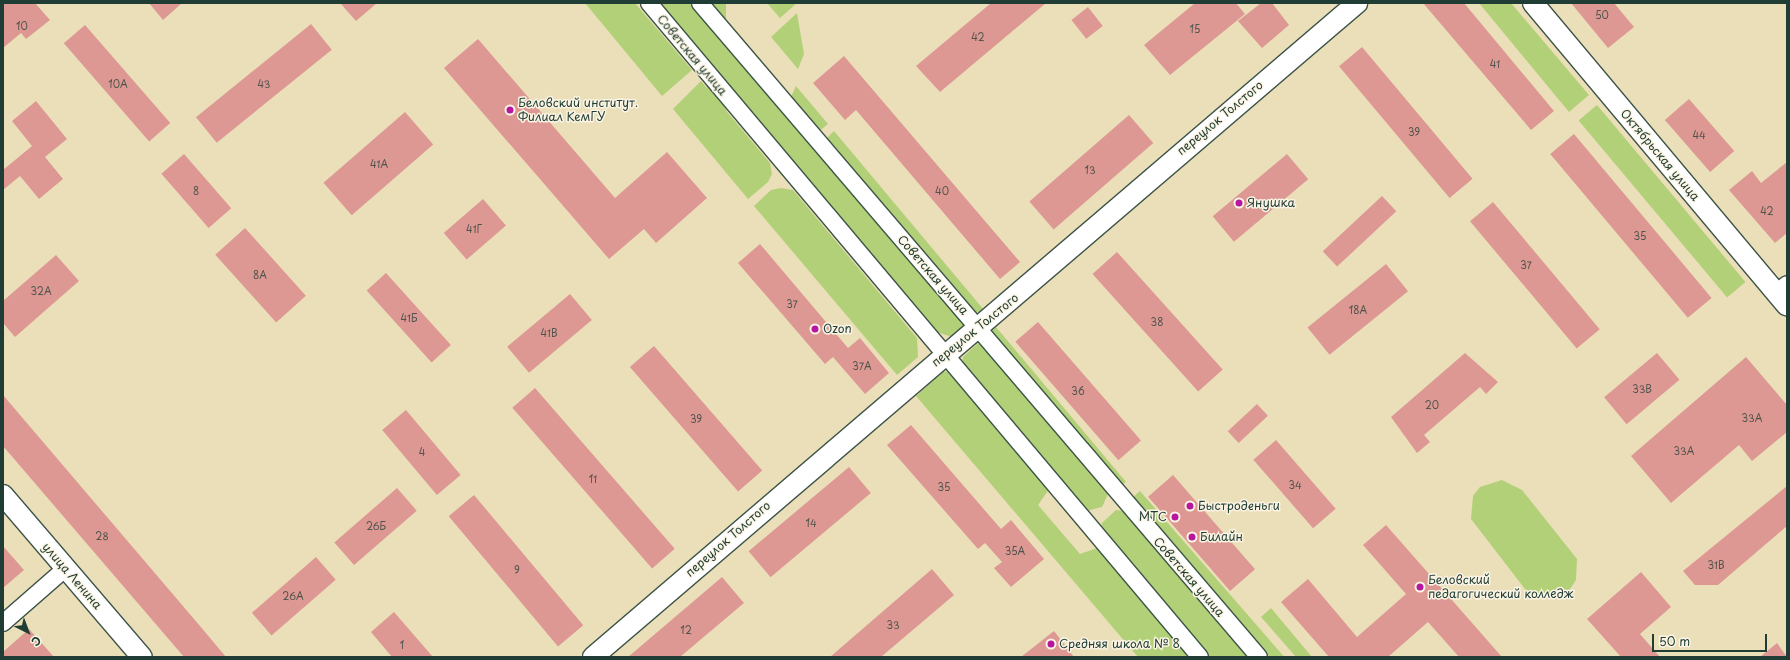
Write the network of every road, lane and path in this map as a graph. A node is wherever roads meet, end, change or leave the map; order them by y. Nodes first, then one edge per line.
1 (649, 3) edge
2 (700, 3) edge
3 (1357, 3) edge
4 (1533, 3) edge
5 (1783, 294) edge
6 (977, 327) junction
7 (944, 354) junction
8 (3, 495) edge
9 (65, 569) junction
10 (3, 623) edge
11 (142, 657) edge
12 (593, 657) edge
13 (1200, 657) edge
14 (1259, 657) edge

1 - 7 street, Советская улица
2 - 6 street, Советская улица
3 - 6 street, переулок Толстого
4 - 5 street, Октябрьская улица
6 - 7 street, переулок Толстого
6 - 14 street, Советская улица
7 - 12 street, переулок Толстого
7 - 13 street, Советская улица
8 - 9 street, улица Ленина
9 - 10 street
9 - 11 street, улица Ленина

